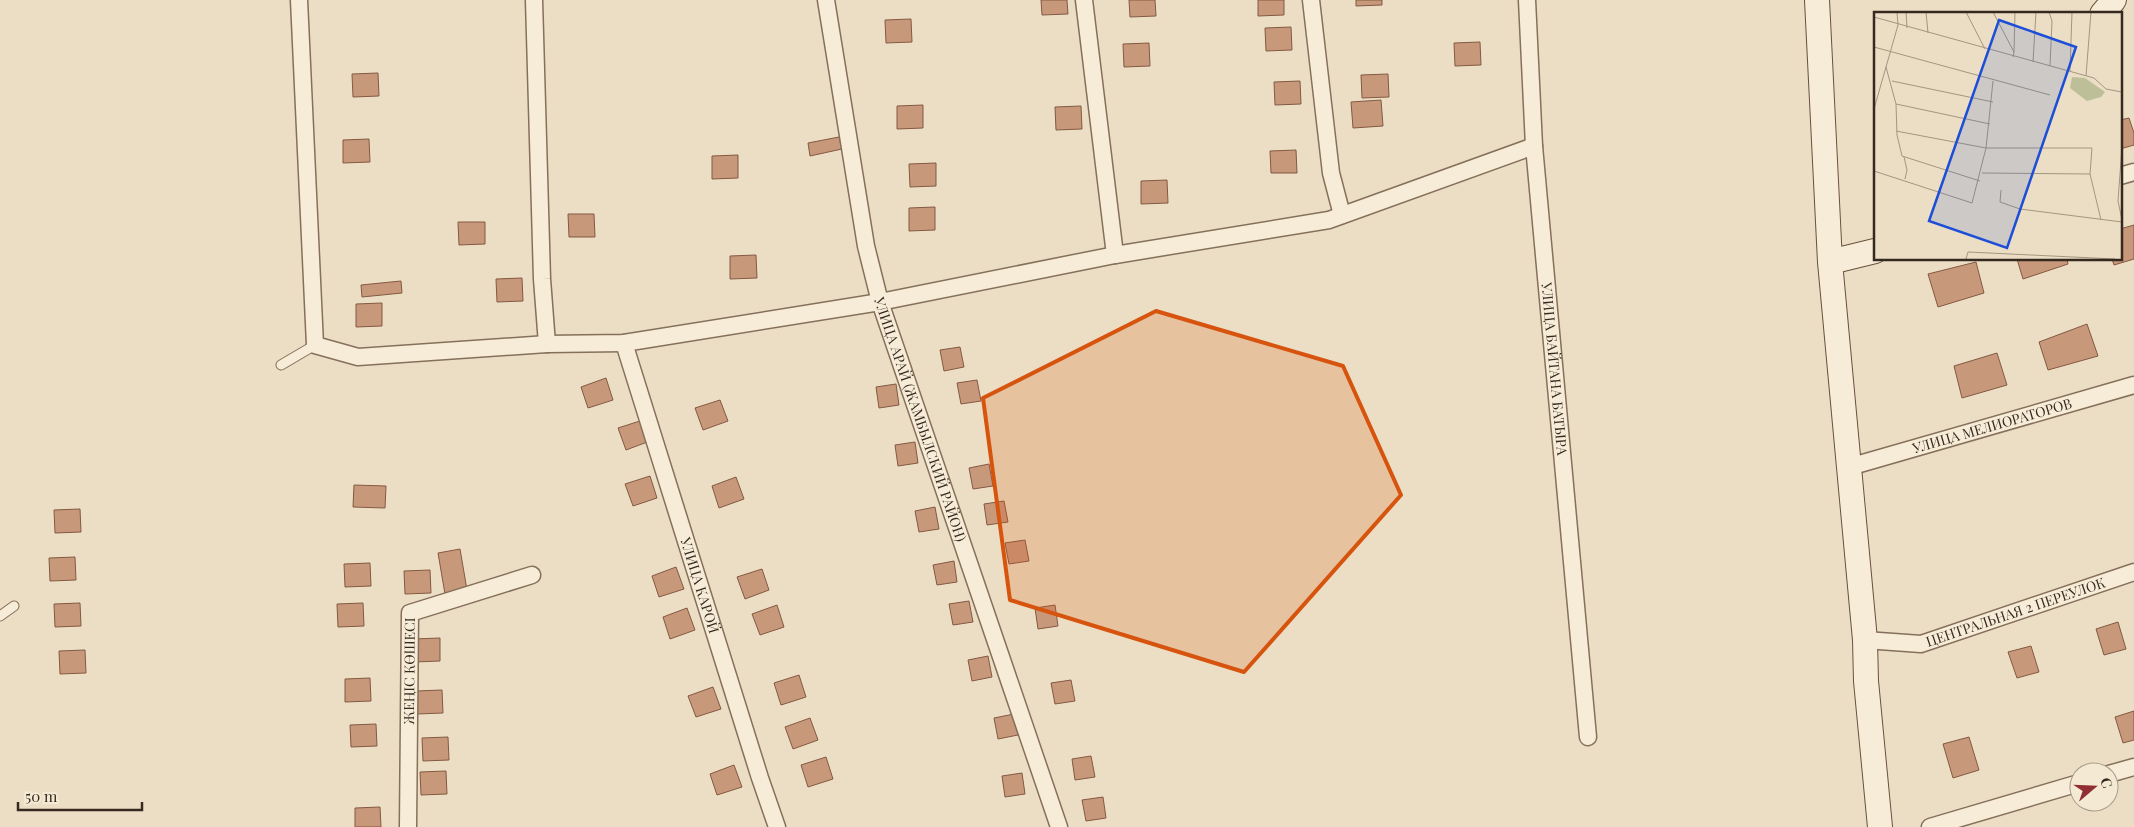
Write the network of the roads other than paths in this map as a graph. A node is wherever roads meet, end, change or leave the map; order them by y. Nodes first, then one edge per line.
1 (299, 0) edge
2 (534, 0) edge
3 (826, 0) edge
4 (1084, 0) edge
5 (1311, 0) edge
6 (1527, 0) edge
7 (1818, 0) edge
8 (2114, 0) edge
9 (2104, 12) edge
10 (1534, 146) junction
11 (1342, 215) junction
12 (1874, 251) edge
13 (1115, 255) junction
14 (1830, 262) junction
15 (880, 302) junction
16 (624, 343) junction
17 (547, 344) junction
18 (315, 345) junction
19 (280, 365) dead end
20 (2134, 385) edge
21 (1849, 467) junction
22 (2134, 572) edge
23 (532, 575) dead end
24 (14, 606) dead end
25 (0, 616) edge
26 (1865, 640) junction
27 (1588, 737) dead end
28 (2134, 767) edge
29 (2119, 771) edge
30 (2069, 786) edge
31 (408, 827) edge
32 (778, 827) edge
33 (1059, 827) edge
34 (1880, 827) edge
35 (1930, 827) edge

1 - 18 street
2 - 17 street
3 - 15 street, УЛИЦА АРАЙ (ЖАМБЫЛСКИЙ РАЙОН)
4 - 13 street
5 - 11 street
6 - 10 street, УЛИЦА БАЙТАНА БАТЫРА
7 - 14 street
8 - 9 street
10 - 11 street
10 - 27 street, УЛИЦА БАЙТАНА БАТЫРА
11 - 13 street
12 - 14 street
13 - 15 street
14 - 21 street
15 - 16 street
15 - 33 street, УЛИЦА АРАЙ (ЖАМБЫЛСКИЙ РАЙОН)
16 - 17 street
16 - 32 street, УЛИЦА КАРОЙ
17 - 18 street
18 - 19 lane
20 - 21 street, УЛИЦА МЕЛИОРАТОРОВ
21 - 26 street
22 - 26 street, ЦЕНТРАЛЬНАЯ 2 ПЕРЕУЛОК
23 - 31 street, ЖЕҢІС КӨШЕСІ
24 - 25 lane
26 - 34 street
28 - 29 street
30 - 35 street

